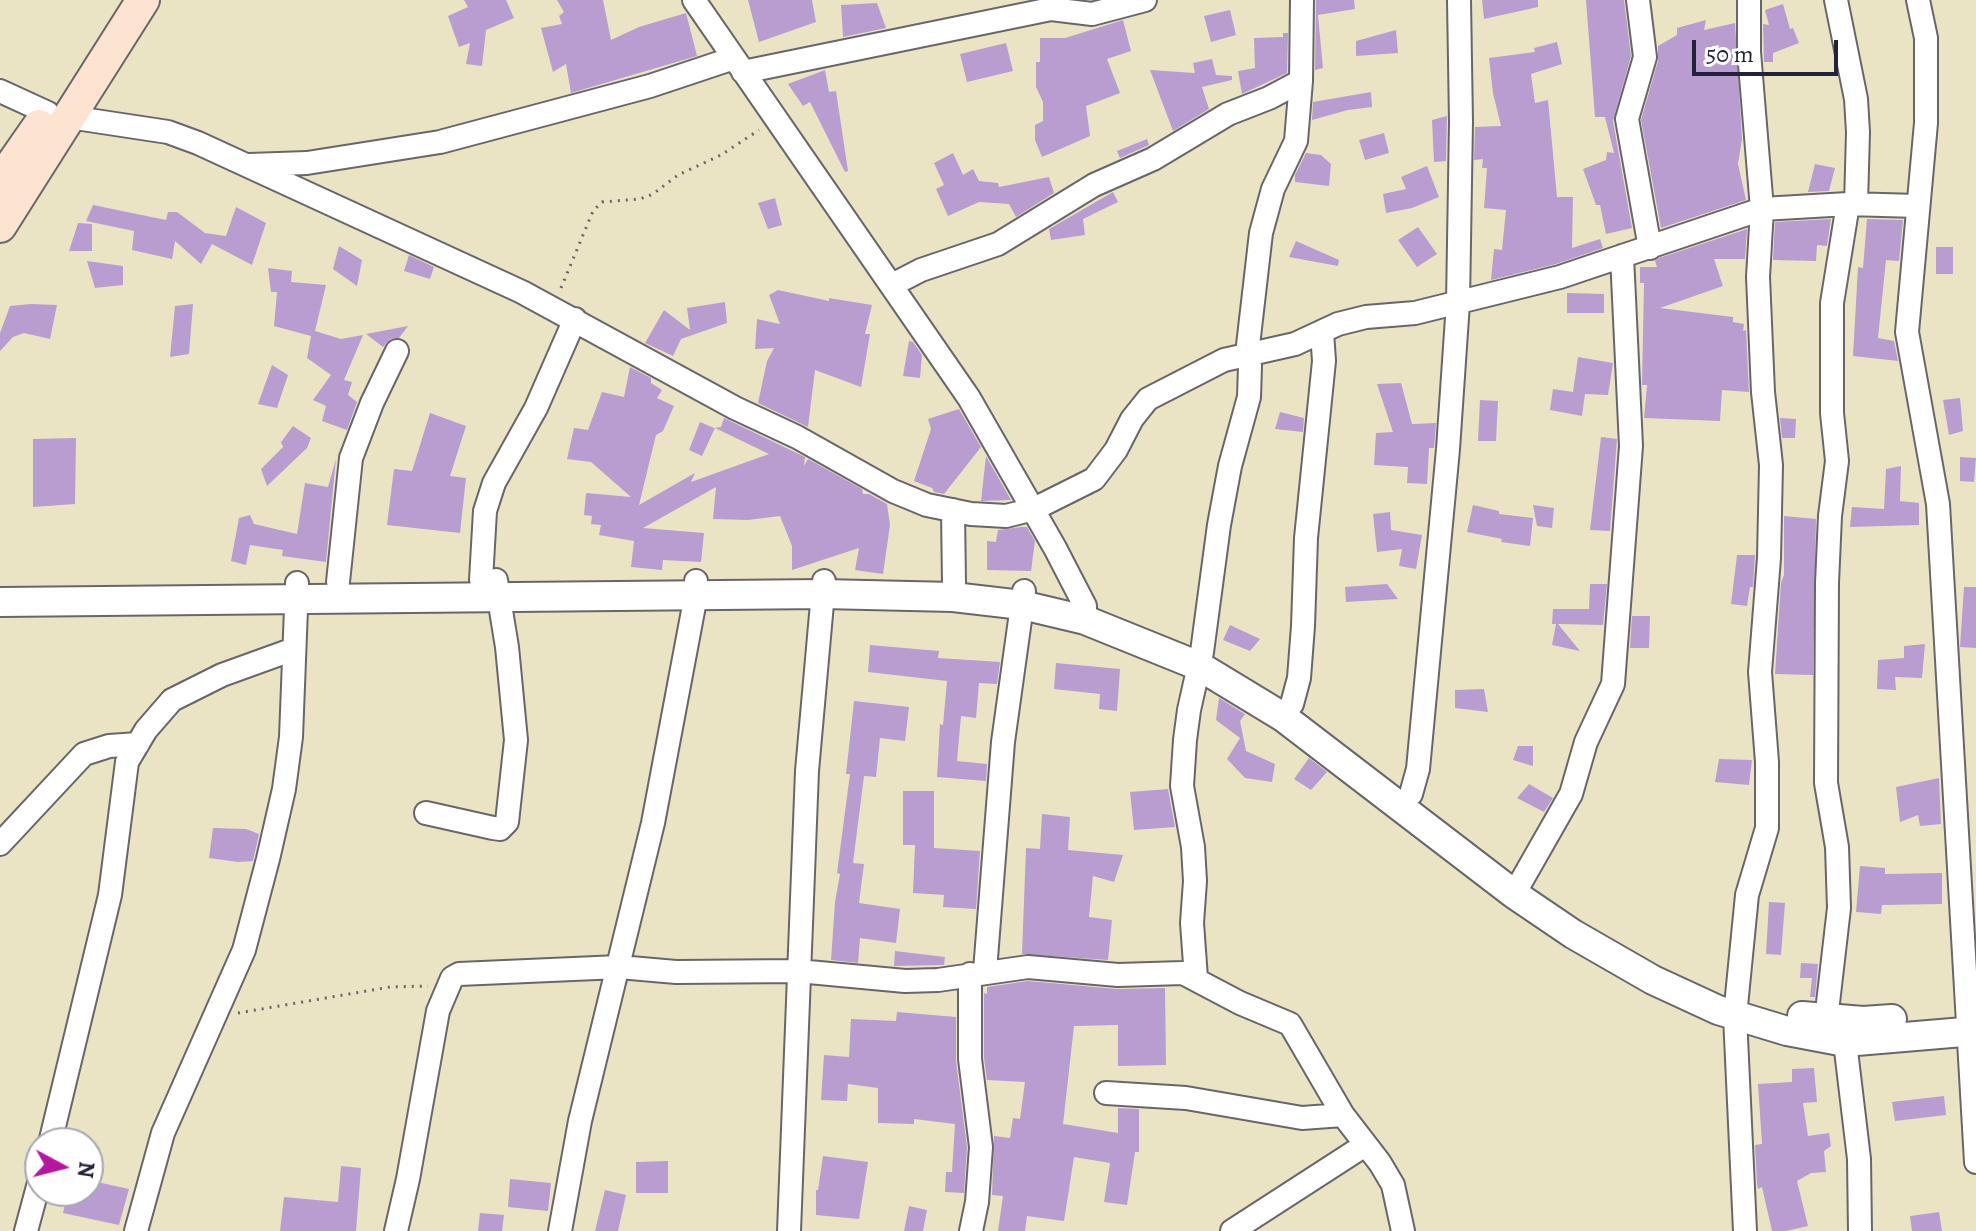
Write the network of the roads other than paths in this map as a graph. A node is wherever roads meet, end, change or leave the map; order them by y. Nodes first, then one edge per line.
1 (121, 0) edge
2 (143, 0) edge
3 (694, 0) edge
4 (1145, 0) edge
5 (1302, 0) edge
6 (1459, 0) edge
7 (1638, 0) edge
8 (1836, 0) edge
9 (1918, 0) edge
10 (1749, 1) edge
11 (1091, 7) edge
12 (739, 65) junction
13 (1301, 81) junction
14 (0, 91) edge
15 (58, 115) junction
16 (241, 165) junction
17 (0, 182) edge
18 (1852, 204) junction
19 (1917, 206) junction
20 (1762, 209) junction
21 (0, 226) edge
22 (1650, 248) junction
23 (1622, 256) junction
24 (892, 285) junction
25 (1458, 303) junction
26 (575, 319) junction
27 (1322, 332) junction
28 (397, 351) dead end
29 (1247, 354) junction
30 (1034, 509) junction
31 (953, 510) junction
32 (338, 582) junction
33 (0, 584) edge
34 (954, 584) junction
35 (491, 585) junction
36 (696, 588) junction
37 (824, 588) junction
38 (296, 590) junction
39 (1023, 598) junction
40 (0, 602) edge
41 (1085, 613) junction
42 (294, 649) junction
43 (1201, 659) junction
44 (1292, 704) junction
45 (138, 744) junction
46 (1411, 794) junction
47 (426, 813) dead end
48 (0, 844) edge
49 (1519, 886) junction
50 (619, 967) junction
51 (798, 971) junction
52 (978, 973) junction
53 (1196, 978) junction
54 (1736, 1007) junction
55 (1826, 1020) junction
56 (1972, 1022) edge
57 (1845, 1042) junction
58 (1106, 1093) dead end
59 (1343, 1115) junction
60 (54, 1127) edge
61 (1365, 1145) junction
62 (1976, 1162) edge
63 (32, 1207) edge
64 (26, 1231) edge
65 (136, 1231) edge
66 (396, 1231) edge
67 (560, 1231) edge
68 (789, 1231) edge
69 (971, 1231) edge
70 (1232, 1231) edge
71 (1403, 1231) edge
72 (1745, 1231) edge
73 (1860, 1231) edge

1 - 15 main road
2 - 15 main road
3 - 12 street
4 - 11 street
5 - 13 street
6 - 25 street
7 - 22 street
8 - 18 street
9 - 19 street
10 - 20 street
11 - 12 street
12 - 16 street
12 - 24 street
13 - 24 street
13 - 29 street
14 - 15 street
15 - 16 street
15 - 17 main road
15 - 21 main road
16 - 26 street
18 - 19 street
18 - 20 street
18 - 55 street
19 - 56 street
20 - 22 street
20 - 54 street
22 - 23 street
23 - 25 street
23 - 49 street
24 - 30 street
25 - 27 street
25 - 46 street
26 - 31 street
26 - 35 street
27 - 29 street
27 - 44 street
28 - 32 street
29 - 30 street
29 - 43 street
30 - 31 street
30 - 41 street
31 - 34 street
32 - 35 street
32 - 38 street
33 - 38 street
34 - 37 street
34 - 39 street
35 - 36 street
35 - 38 street
35 - 47 street
36 - 37 street
36 - 50 street
37 - 39 street
37 - 51 street
38 - 40 street
38 - 42 street
39 - 41 street
39 - 52 street
41 - 43 street
42 - 45 street
42 - 65 street
43 - 44 street
43 - 49 street
43 - 53 street
44 - 46 street
45 - 48 street
45 - 60 street
46 - 49 street
49 - 54 street
50 - 51 street
50 - 66 street
50 - 67 street
51 - 52 street
51 - 68 street
52 - 53 street
52 - 69 street
53 - 59 street
54 - 55 street
54 - 57 street
54 - 72 street
55 - 56 street
56 - 57 street
56 - 62 street
57 - 73 street
58 - 59 street
59 - 61 street
61 - 70 street
61 - 71 street
63 - 64 street

